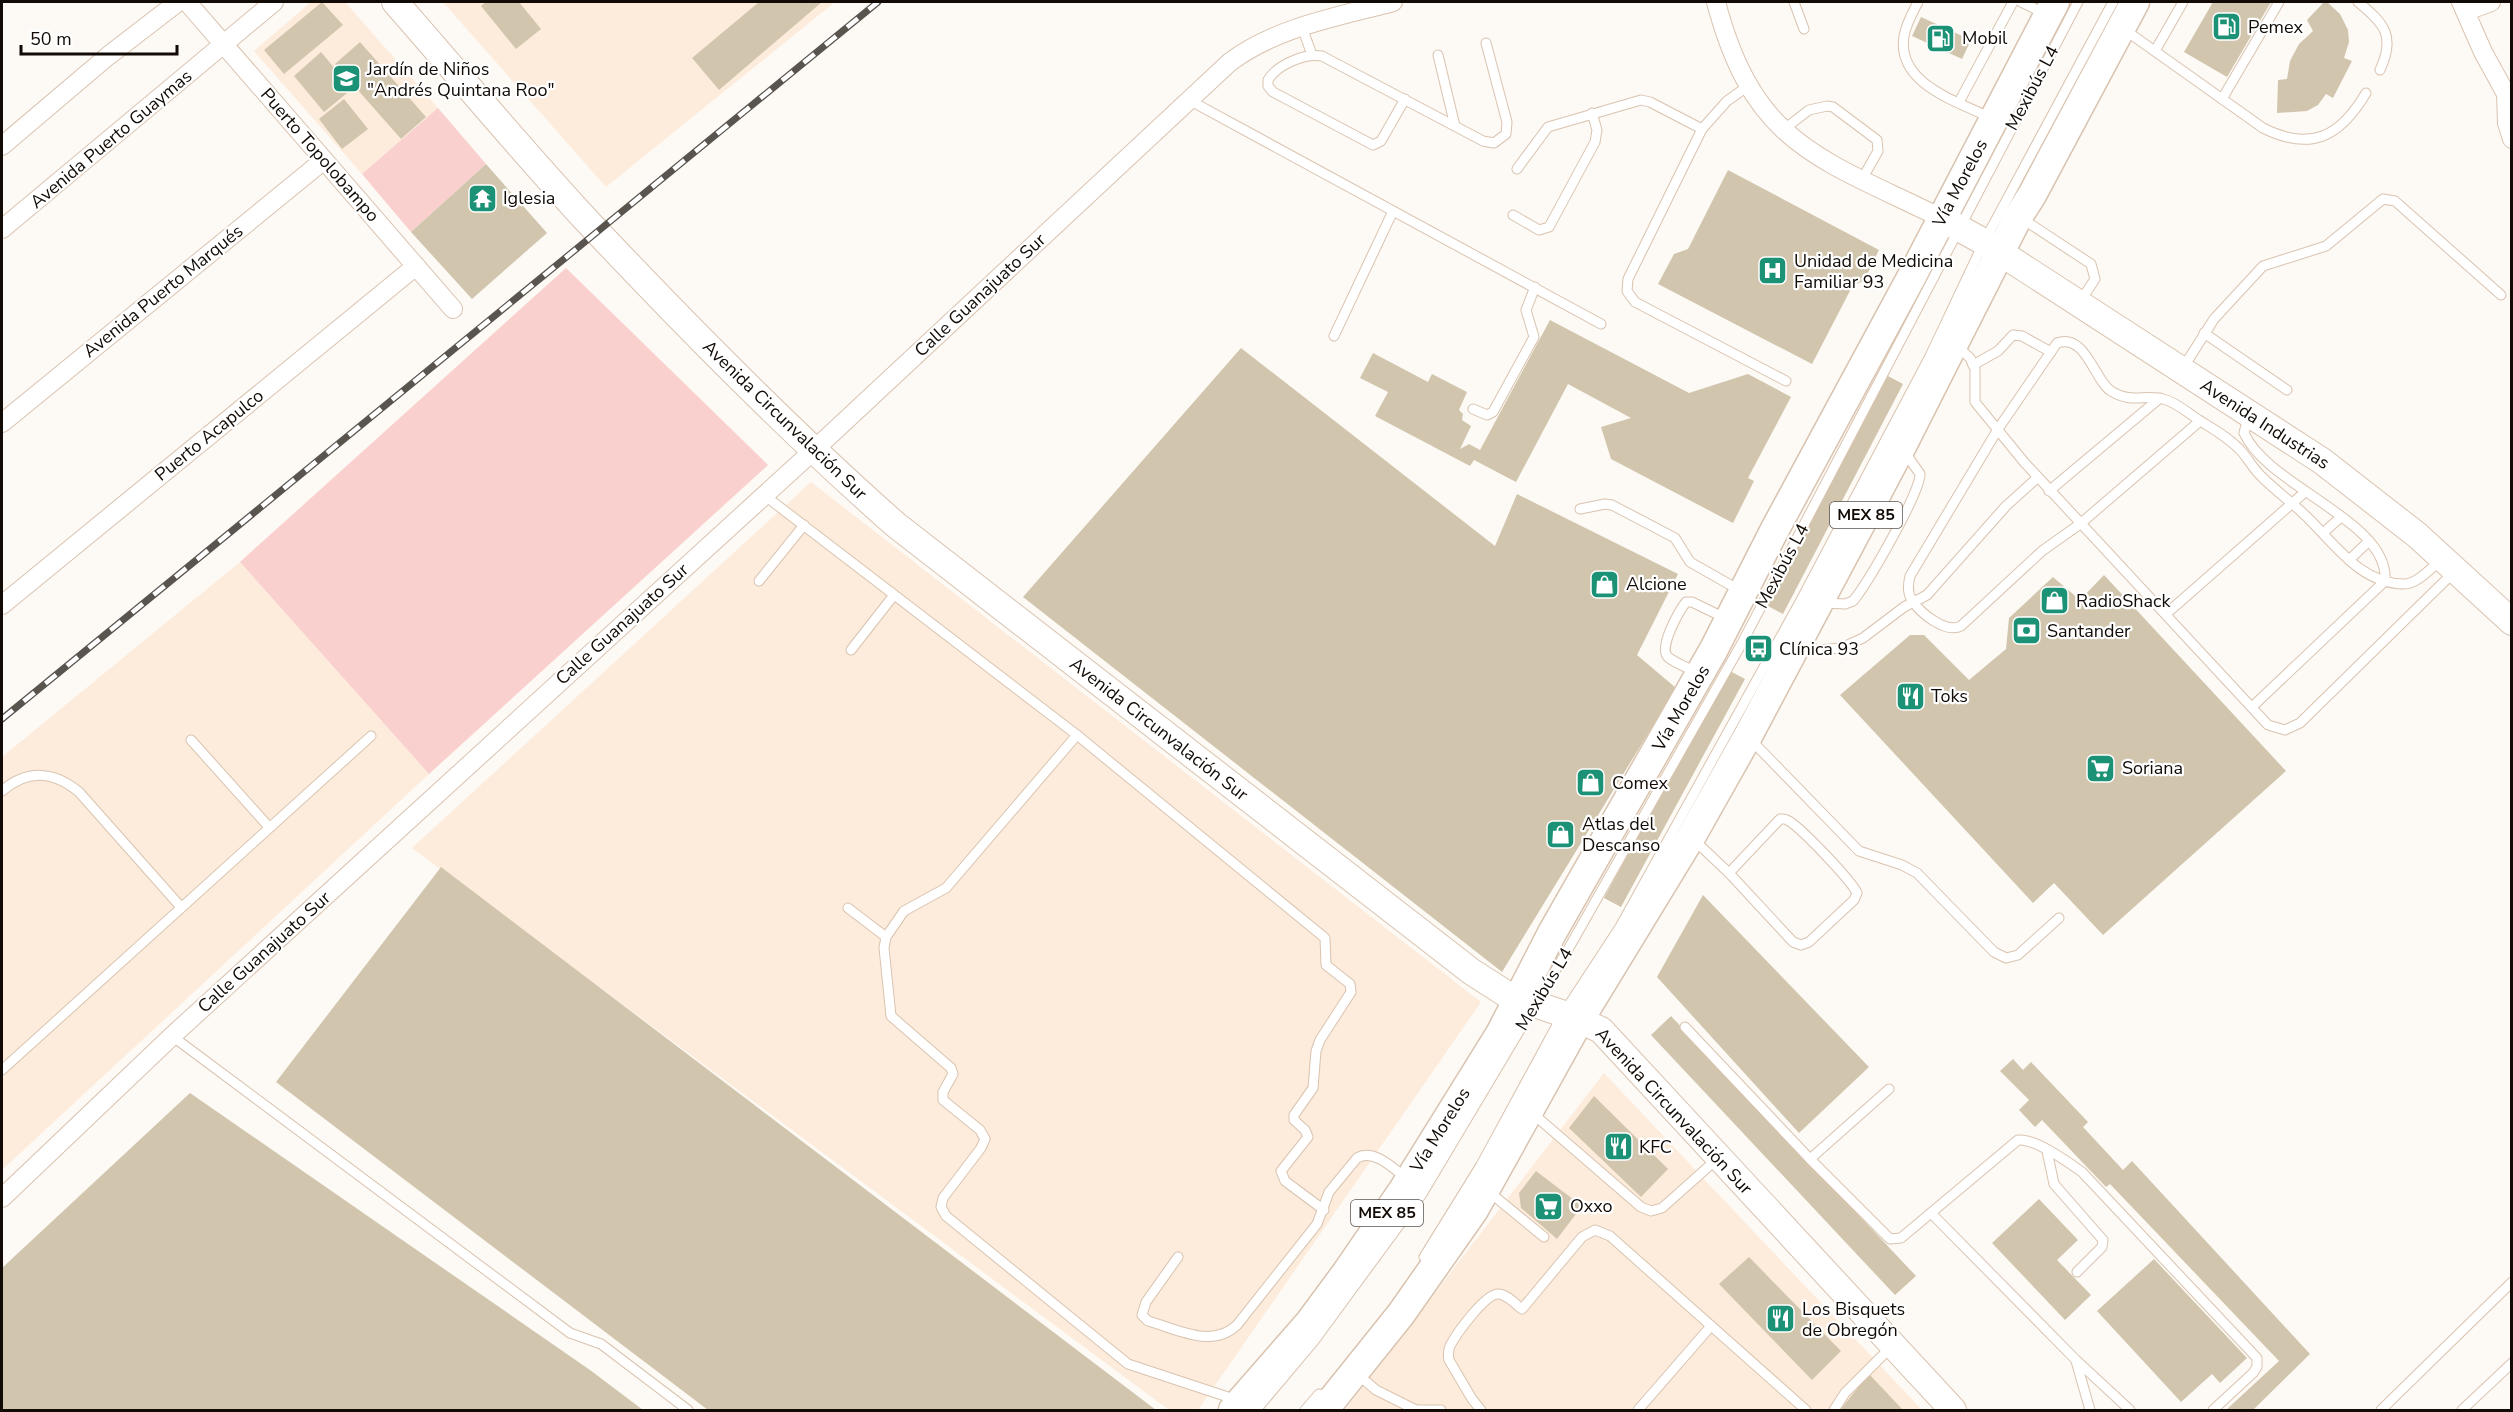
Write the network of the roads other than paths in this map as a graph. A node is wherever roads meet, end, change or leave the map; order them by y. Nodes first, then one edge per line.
1 (178, 2) edge
2 (188, 2) edge
3 (274, 2) edge
4 (395, 2) edge
5 (1393, 2) edge
6 (1716, 2) edge
7 (1794, 2) edge
8 (1918, 2) edge
9 (2013, 2) edge
10 (2021, 2) edge
11 (2078, 2) edge
12 (2135, 2) edge
13 (2183, 2) edge
14 (2279, 2) edge
15 (2358, 2) edge
16 (2492, 2) edge
17 (2464, 6) edge
18 (2052, 8) edge
19 (2117, 14) edge
20 (1302, 27) junction
21 (1804, 29) dead end
22 (1486, 43) dead end
23 (225, 45) junction
24 (2155, 51) junction
25 (1312, 55) junction
26 (1438, 55) dead end
27 (2380, 70) dead end
28 (1748, 86) junction
29 (2366, 93) dead end
30 (2509, 95) edge
31 (1405, 99) junction
32 (2222, 99) junction
33 (1189, 100) junction
34 (1959, 102) junction
35 (1592, 113) junction
36 (1993, 119) junction
37 (1455, 126) junction
38 (1702, 129) junction
39 (1784, 130) junction
40 (2511, 139) edge
41 (2, 146) edge
42 (324, 160) junction
43 (1517, 169) dead end
44 (1861, 181) junction
45 (1394, 211) junction
46 (1513, 215) dead end
47 (2018, 217) junction
48 (1950, 223) junction
49 (2, 229) edge
50 (1992, 247) junction
51 (416, 266) junction
52 (1534, 287) junction
53 (2501, 295) dead end
54 (2079, 304) junction
55 (453, 309) dead end
56 (1601, 324) dead end
57 (2204, 333) junction
58 (1334, 336) dead end
59 (1953, 344) junction
60 (2051, 352) junction
61 (1973, 365) junction
62 (2182, 370) junction
63 (1786, 381) dead end
64 (2287, 390) dead end
65 (2160, 398) junction
66 (1473, 409) dead end
67 (2249, 412) junction
68 (2200, 421) junction
69 (2, 423) edge
70 (1998, 429) junction
71 (814, 450) junction
72 (2037, 478) junction
73 (2049, 491) junction
74 (2305, 492) junction
75 (764, 495) junction
76 (2292, 503) junction
77 (1580, 509) dead end
78 (2341, 517) junction
79 (2080, 524) junction
80 (804, 525) junction
81 (2323, 533) junction
82 (2369, 541) junction
83 (2349, 560) junction
84 (2449, 565) junction
85 (759, 581) dead end
86 (2385, 581) junction
87 (1743, 592) junction
88 (894, 596) junction
89 (1912, 602) junction
90 (2, 605) edge
91 (2166, 614) junction
92 (1729, 620) junction
93 (2511, 622) edge
94 (1798, 642) junction
95 (851, 650) dead end
96 (1700, 674) junction
97 (2252, 707) junction
98 (1077, 735) junction
99 (371, 736) dead end
100 (1748, 736) junction
101 (191, 740) dead end
102 (2, 791) edge
103 (269, 827) junction
104 (1691, 837) junction
105 (1729, 873) junction
106 (180, 906) junction
107 (848, 908) dead end
108 (2059, 918) dead end
109 (886, 938) junction
110 (1526, 1002) junction
111 (1572, 1017) junction
112 (1685, 1027) dead end
113 (172, 1036) junction
114 (2, 1070) edge
115 (1889, 1089) dead end
116 (1530, 1110) junction
117 (2048, 1151) junction
118 (1719, 1158) junction
119 (1810, 1159) junction
120 (1409, 1180) junction
121 (1486, 1190) junction
122 (2, 1198) edge
123 (1324, 1210) junction
124 (1931, 1213) junction
125 (1544, 1237) dead end
126 (1178, 1257) dead end
127 (1420, 1263) dead end
128 (2077, 1272) dead end
129 (2511, 1282) edge
130 (1711, 1326) junction
131 (1893, 1345) junction
132 (2076, 1360) junction
133 (2511, 1363) edge
134 (1355, 1372) junction
135 (1326, 1397) edge
136 (1244, 1407) edge
137 (688, 1410) edge
138 (1305, 1410) edge
139 (1415, 1410) edge
140 (1441, 1410) edge
141 (1481, 1410) edge
142 (1638, 1410) edge
143 (1806, 1410) edge
144 (1834, 1410) edge
145 (1953, 1410) edge
146 (2090, 1410) edge
147 (2130, 1410) edge
148 (2213, 1410) edge
149 (2381, 1410) edge
150 (2462, 1410) edge

1 - 41 street
2 - 23 street, Puerto Topolobampo
3 - 23 street, Avenida Puerto Guaymas
4 - 71 street, Avenida Circunvalación Sur
5 - 20 street, Calle Guanajuato Sur
6 - 28 street
7 - 21 lane
8 - 34 lane
9 - 34 lane
10 - 18 lane
11 - 48 lane, Mexibús L4
12 - 19 main road, MEX 85
13 - 24 lane
14 - 32 lane
15 - 27 lane
16 - 17 street
17 - 30 street
18 - 36 main road, Vía Morelos / MEX 85
19 - 24 lane
19 - 47 main road, MEX 85
19 - 50 lane, Mexibús L4
20 - 25 lane
20 - 33 street, Calle Guanajuato Sur
22 - 37 lane
23 - 42 street, Puerto Topolobampo
23 - 49 street, Avenida Puerto Guaymas
24 - 32 lane
25 - 31 lane
25 - 31 lane
26 - 37 lane
28 - 38 lane
28 - 39 street
29 - 32 lane
30 - 40 street
31 - 37 lane
33 - 45 lane
33 - 71 street, Calle Guanajuato Sur
34 - 36 lane
35 - 38 lane
35 - 43 lane
35 - 46 lane
36 - 48 main road, Vía Morelos / MEX 85
38 - 63 lane
39 - 44 street
39 - 44 lane
42 - 51 street, Puerto Topolobampo
42 - 69 street, Avenida Puerto Marqués
44 - 48 street
45 - 52 lane
45 - 58 lane
47 - 50 main road, MEX 85
47 - 54 lane
48 - 50 street, Avenida Industrias
48 - 87 main road, Vía Morelos / MEX 85
48 - 110 lane, Mexibús L4
50 - 54 street, Avenida Industrias
50 - 59 main road, MEX 85
50 - 111 lane, Mexibús L4
51 - 55 street, Puerto Topolobampo
51 - 90 street, Puerto Acapulco
52 - 56 lane
52 - 66 lane
53 - 57 lane
54 - 62 street, Avenida Industrias
57 - 62 lane
57 - 64 lane
59 - 61 lane
59 - 94 main road, MEX 85
60 - 61 lane
60 - 65 lane
60 - 70 lane
61 - 70 lane
62 - 67 street, Avenida Industrias
65 - 68 lane
65 - 73 lane
67 - 74 lane
67 - 84 street, Avenida Industrias
68 - 76 lane
68 - 79 lane
70 - 72 lane
70 - 89 lane
71 - 75 street, Calle Guanajuato Sur
71 - 110 street, Avenida Circunvalación Sur
72 - 73 lane
72 - 89 lane
73 - 79 lane
74 - 76 lane
74 - 78 lane
75 - 80 lane
75 - 113 street, Calle Guanajuato Sur
76 - 81 lane
76 - 91 lane
77 - 87 lane
78 - 81 lane
78 - 82 lane
79 - 89 lane
79 - 91 lane
80 - 85 lane
80 - 88 lane
81 - 83 lane
82 - 83 lane
82 - 86 lane
83 - 86 lane
84 - 86 lane
84 - 93 street, Avenida Industrias
84 - 97 lane
86 - 97 lane
87 - 92 main road, Vía Morelos / MEX 85
88 - 95 lane
88 - 98 lane
89 - 94 lane
91 - 97 lane
92 - 96 main road, Vía Morelos / MEX 85
92 - 96 lane
94 - 100 main road, MEX 85
96 - 110 main road, Vía Morelos / MEX 85
98 - 109 lane
98 - 123 lane
99 - 103 lane
100 - 104 main road, MEX 85
100 - 108 lane
101 - 103 lane
102 - 106 lane
103 - 106 lane
104 - 105 lane
104 - 111 main road, MEX 85
105 - 105 lane
106 - 114 lane
107 - 109 lane
109 - 136 lane
110 - 111 street, Avenida Circunvalación Sur
110 - 120 main road, Vía Morelos / MEX 85
110 - 136 lane, Mexibús L4
111 - 116 main road, MEX 85
111 - 118 street, Avenida Circunvalación Sur
111 - 127 lane, Mexibús L4
112 - 119 lane
113 - 122 street, Calle Guanajuato Sur
113 - 137 lane
115 - 119 lane
116 - 118 lane
116 - 121 main road, MEX 85
117 - 124 lane
117 - 128 lane
117 - 148 lane
118 - 131 street, Avenida Circunvalación Sur
119 - 124 lane
120 - 123 lane
120 - 136 main road, Vía Morelos / MEX 85
121 - 125 lane
121 - 134 main road, MEX 85
123 - 126 lane
124 - 132 lane
129 - 149 lane
130 - 141 lane
130 - 142 lane
130 - 143 lane
131 - 144 lane
131 - 145 street, Avenida Circunvalación Sur
132 - 146 lane
132 - 147 lane
133 - 150 lane
134 - 135 main road, MEX 85
134 - 139 lane
135 - 138 lane
139 - 140 lane

